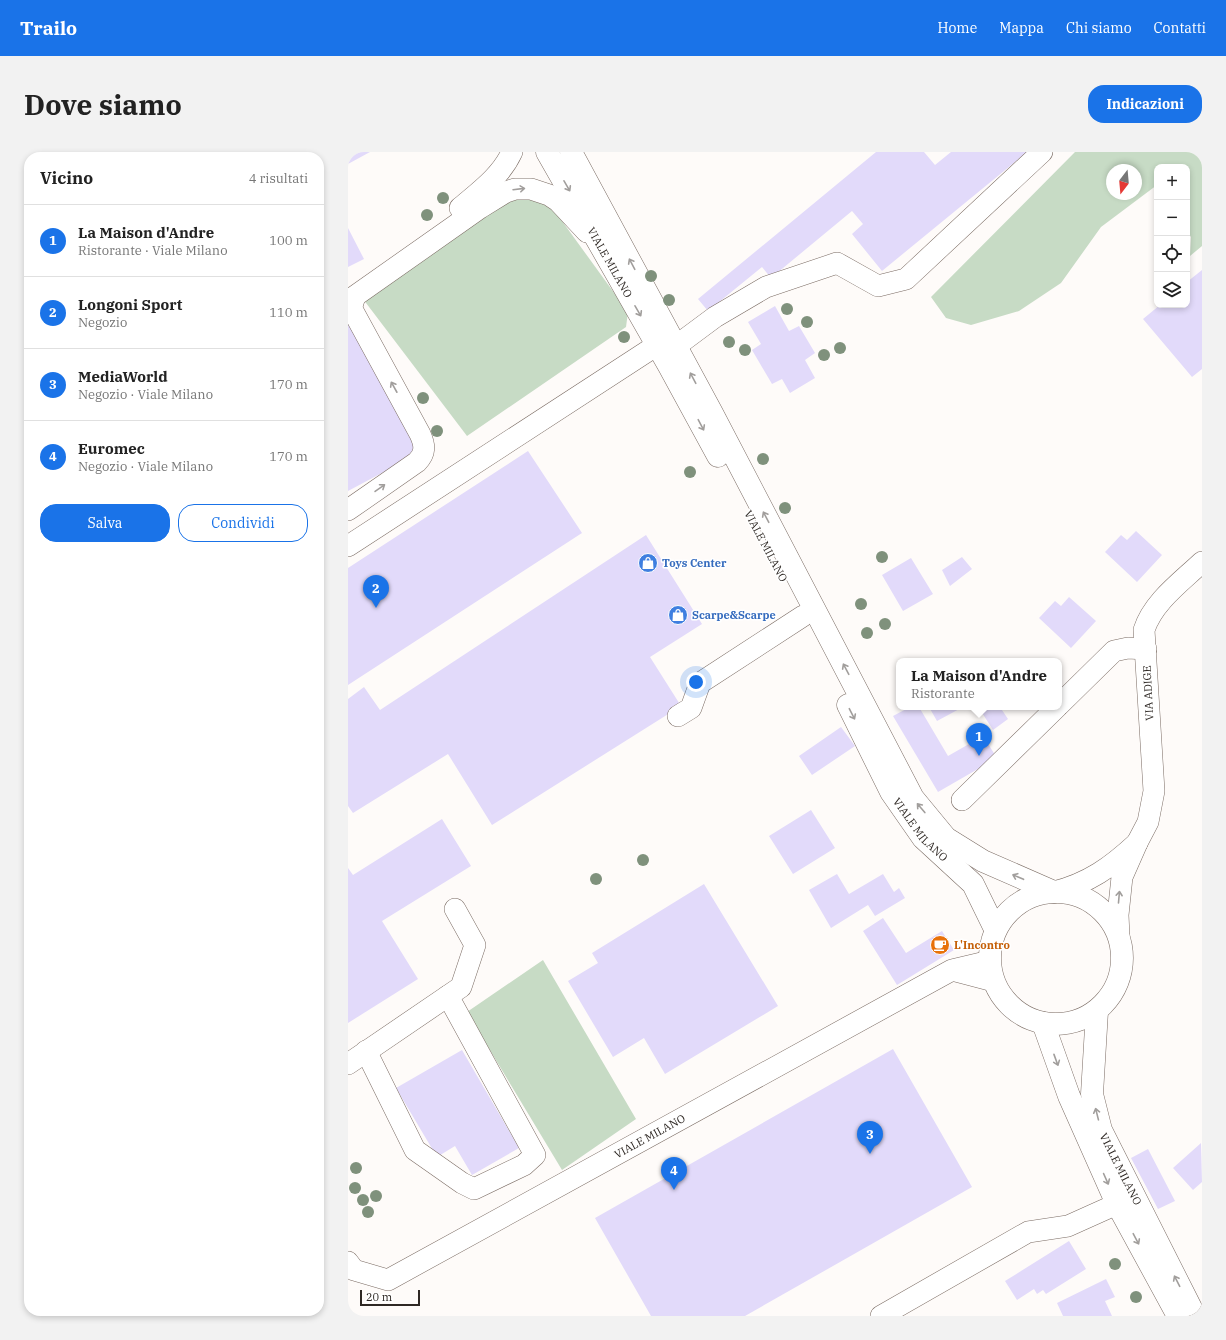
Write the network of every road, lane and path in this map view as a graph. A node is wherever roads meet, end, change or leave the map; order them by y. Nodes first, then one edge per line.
1 (512, 152) edge
2 (547, 152) edge
3 (571, 152) edge
4 (1042, 152) edge
5 (602, 249) junction
6 (348, 288) edge
7 (667, 345) junction
8 (348, 510) edge
9 (348, 546) edge
10 (1202, 562) edge
11 (803, 616) junction
12 (1146, 649) junction
13 (1062, 702) edge
14 (1054, 710) edge
15 (678, 716) dead end
16 (962, 800) dead end
17 (1137, 843) junction
18 (1054, 892) junction
19 (456, 909) dead end
20 (995, 929) junction
21 (1119, 936) junction
22 (992, 971) junction
23 (448, 996) junction
24 (1096, 1011) junction
25 (1043, 1023) junction
26 (366, 1051) junction
27 (348, 1064) edge
28 (1117, 1204) junction
29 (348, 1262) edge
30 (881, 1316) edge
31 (1178, 1316) edge
32 (1195, 1316) edge

1 - 6 street
2 -> 5 main road, VIALE MILANO
7 -> 3 main road, VIALE MILANO
4 - 7 street
5 -> 7 main road, VIALE MILANO
8 -> 5 street
7 - 9 street
7 -> 11 main road, VIALE MILANO
18 -> 7 main road, VIALE MILANO
10 - 12 street, VIA ADIGE
11 - 15 street
11 -> 20 main road, VIALE MILANO
12 - 13 street
12 - 17 street, VIA ADIGE
14 - 16 street
17 - 18 street, VIA ADIGE
21 -> 17 street, VIA ADIGE
18 - 20 main road
18 - 21 main road
19 - 23 street
20 - 22 main road
21 - 24 main road
22 - 25 main road
22 - 29 street, VIALE MILANO
23 - 26 street
23 - 26 street
24 - 25 main road
32 -> 24 main road, VIALE MILANO
25 -> 28 main road, VIALE MILANO
26 - 27 street
28 - 30 street
28 -> 31 main road, VIALE MILANO

